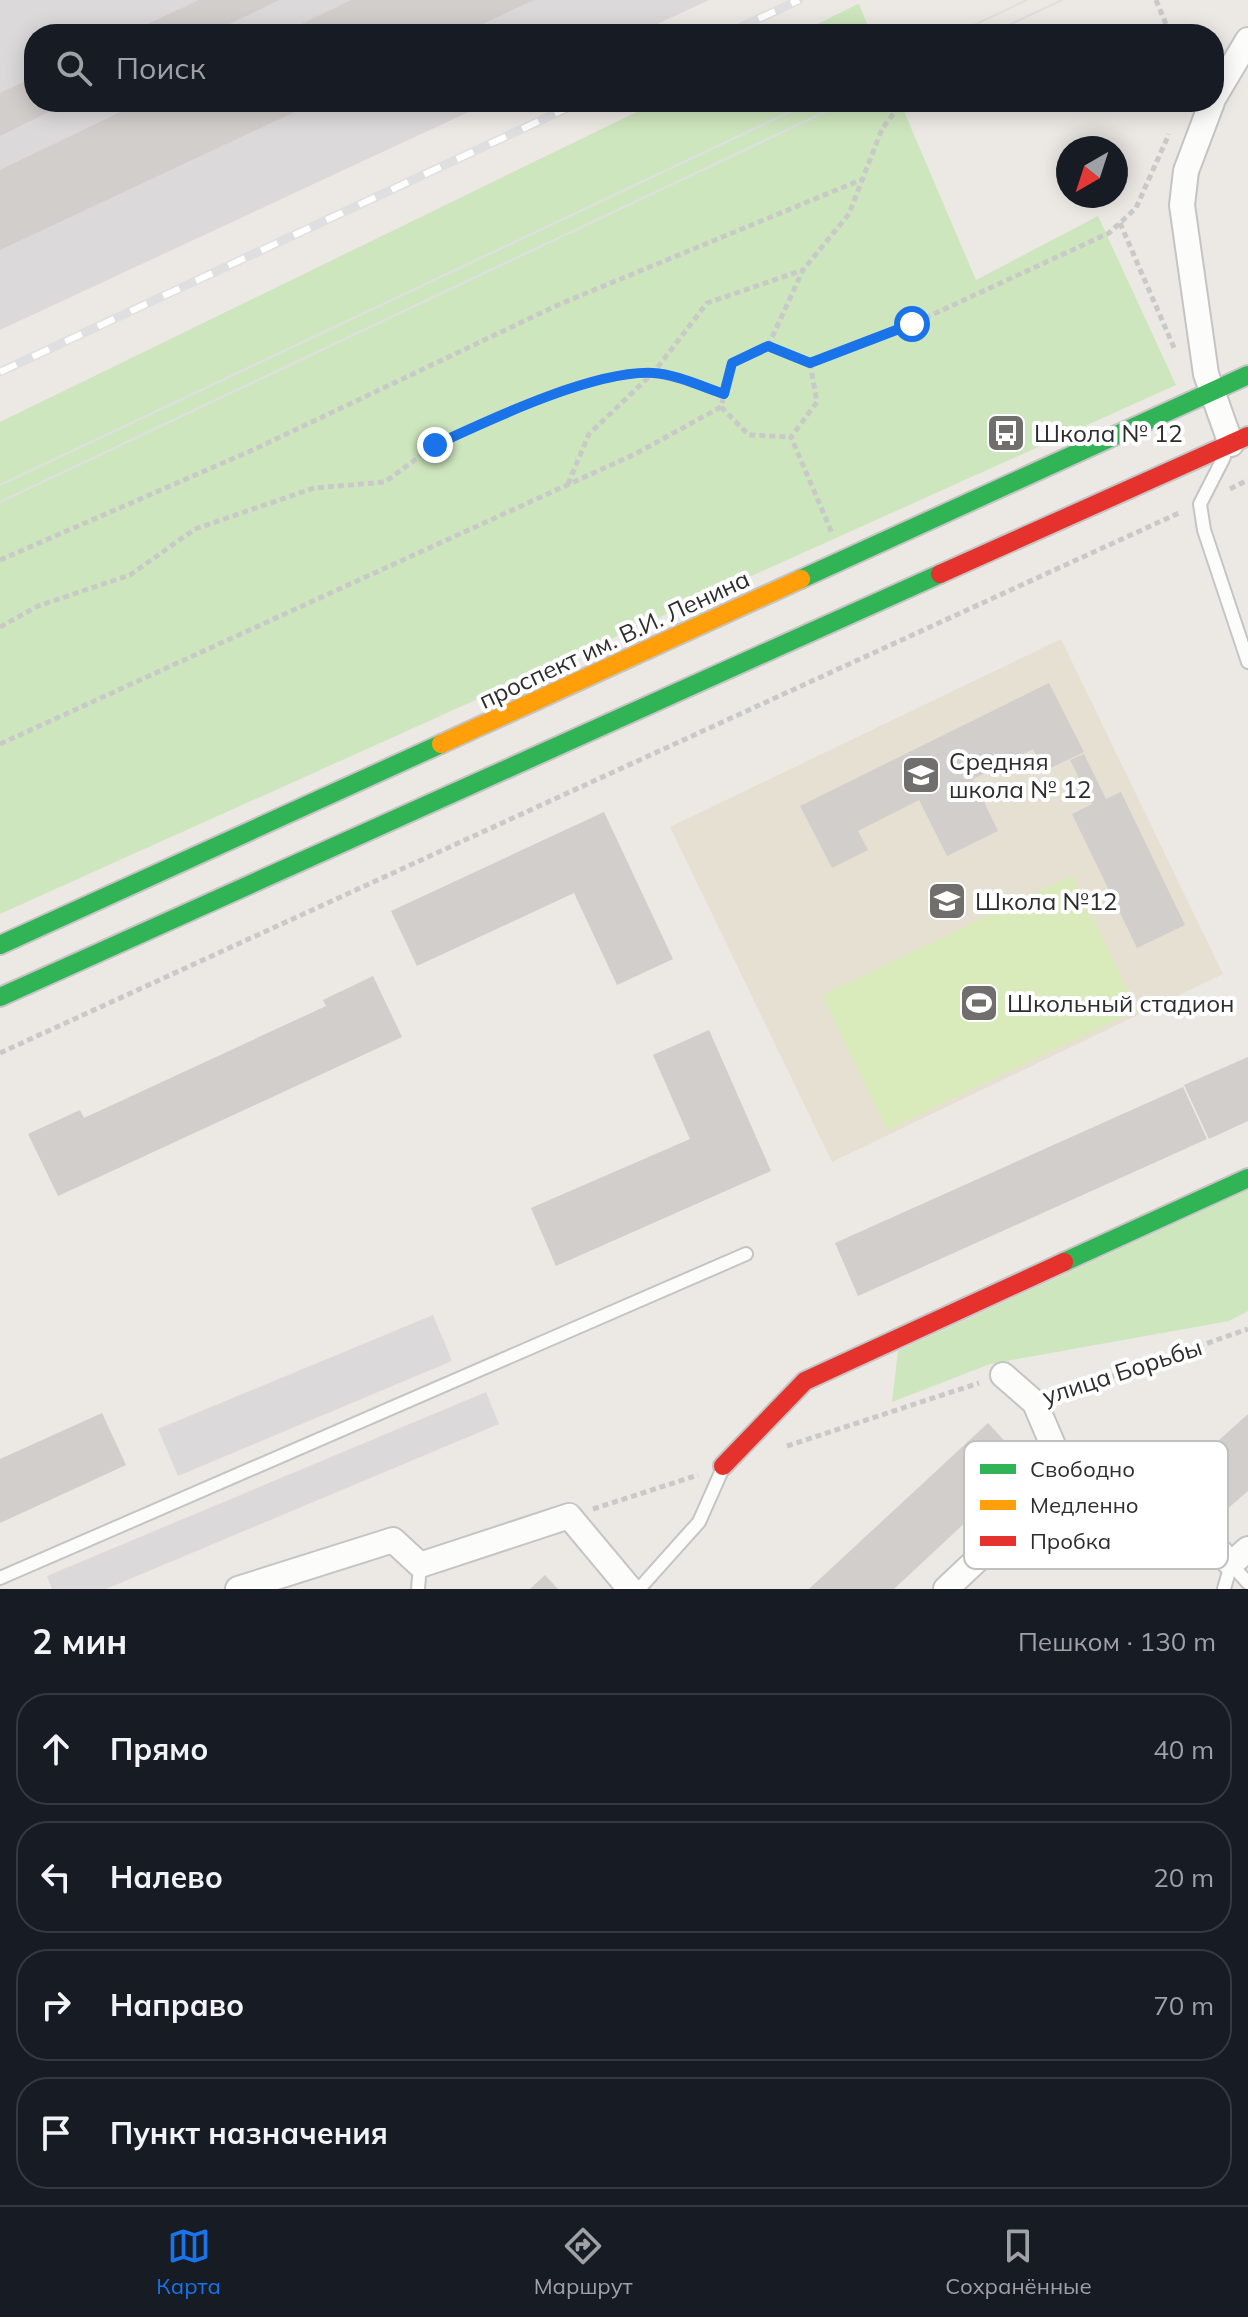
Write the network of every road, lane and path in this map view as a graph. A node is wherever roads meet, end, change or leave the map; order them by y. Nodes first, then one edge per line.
1 (1156, 0) edge
2 (1166, 24) edge
3 (1248, 40) edge
4 (1224, 81) edge
5 (895, 112) edge
6 (1208, 112) edge
7 (1171, 130) dead end
8 (863, 179) junction
9 (1120, 223) junction
10 (803, 270) junction
11 (768, 346) junction
12 (1176, 353) dead end
13 (810, 363) junction
14 (654, 372) junction
15 (1248, 375) edge
16 (1210, 392) junction
17 (724, 394) junction
18 (721, 407) junction
19 (791, 437) junction
20 (1239, 440) edge
21 (1248, 480) edge
22 (568, 484) junction
23 (1200, 504) junction
24 (827, 519) dead end
25 (0, 560) edge
26 (0, 627) edge
27 (1248, 662) edge
28 (0, 744) edge
29 (0, 945) edge
30 (0, 997) edge
31 (0, 1053) edge
32 (1248, 1178) edge
33 (746, 1254) dead end
34 (1248, 1329) edge
35 (1003, 1375) dead end
36 (1035, 1403) junction
37 (1051, 1441) edge
38 (723, 1466) joint
39 (1240, 1556) edge
40 (967, 1569) edge
41 (419, 1577) edge
42 (0, 1578) edge
43 (1248, 1583) edge
44 (238, 1589) edge
45 (630, 1589) edge
46 (639, 1589) edge
47 (946, 1589) edge
48 (1224, 1589) edge

1 - 2 path
3 - 4 street
5 - 8 path
6 - 16 street
7 - 9 path
8 - 10 path
8 - 25 path
9 - 12 path
9 - 13 path
10 - 11 path
10 - 14 path
11 - 13 path
11 - 17 path
13 - 19 path
14 - 17 path
14 - 22 path
14 - 26 path
15 - 16 main road, проспект им. В.И. Ленина
16 - 20 street
16 - 29 main road, проспект им. В.И. Ленина
17 - 18 path
18 - 19 path
18 - 22 path
19 - 24 path
20 - 23 lane
20 - 30 main road
21 - 23 path
22 - 28 path
23 - 27 lane
23 - 31 path
32 - 38 main road
33 - 42 lane
34 - 36 path, улица Борьбы
35 - 36 street, улица Борьбы
36 - 37 street
38 - 46 lane
39 - 43 lane
39 - 48 lane
40 - 47 street
41 - 44 street
41 - 45 street

